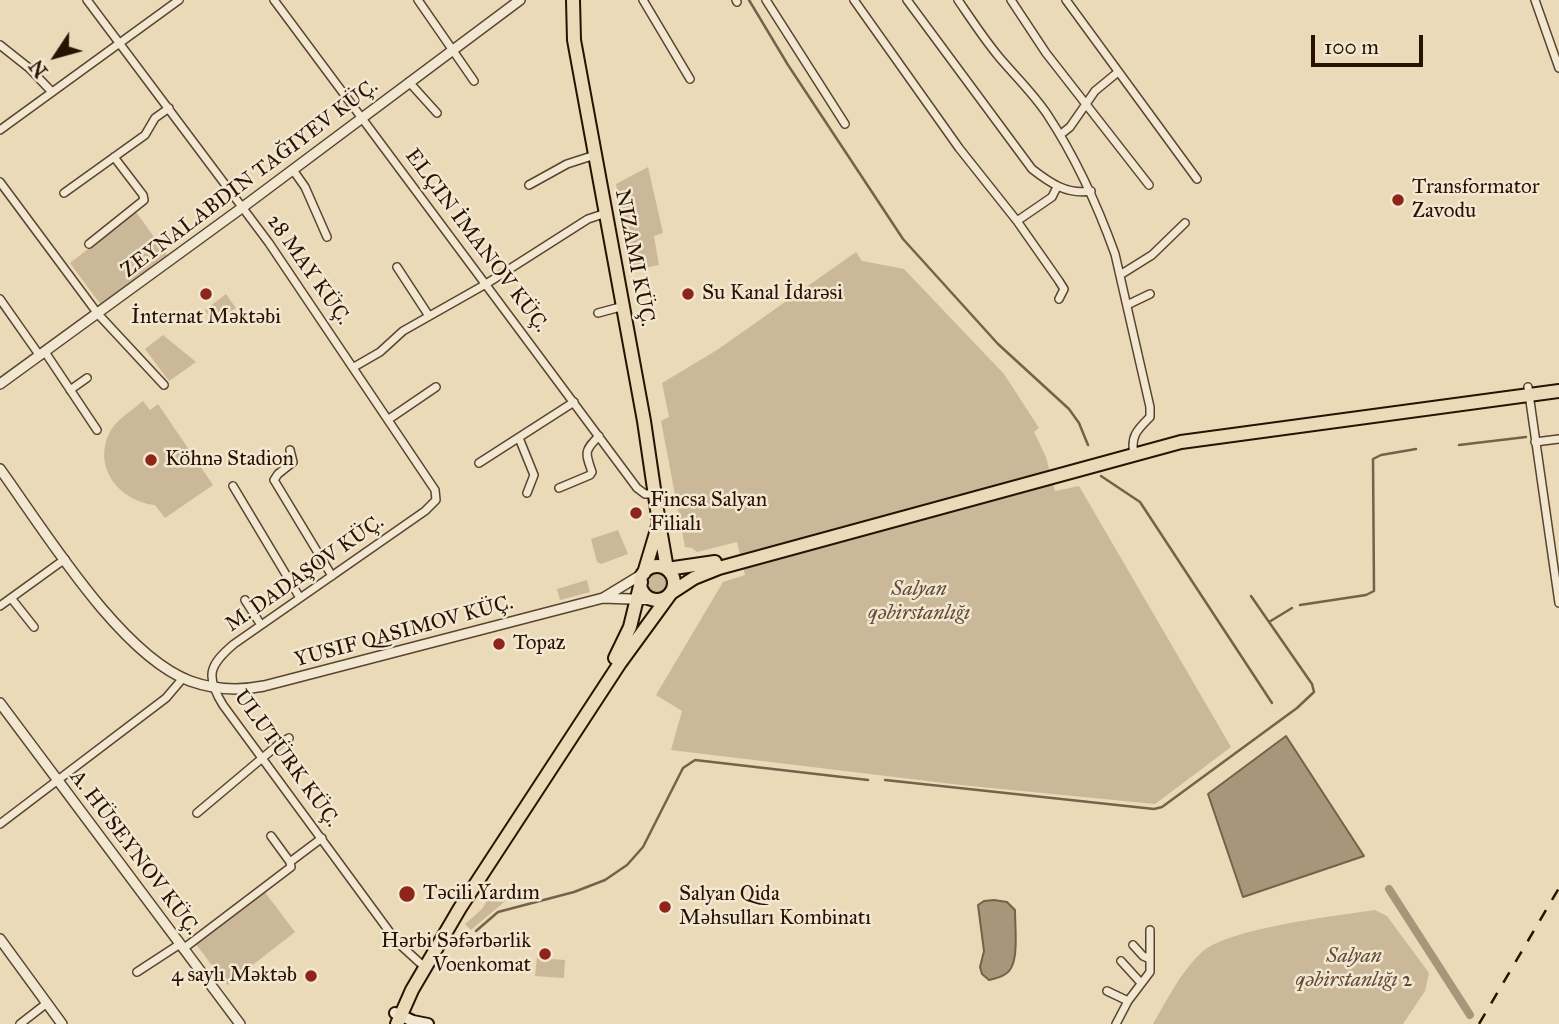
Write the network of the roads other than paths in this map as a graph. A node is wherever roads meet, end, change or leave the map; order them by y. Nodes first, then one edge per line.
1 (87, 0) edge
2 (179, 0) edge
3 (274, 0) edge
4 (418, 0) edge
5 (520, 0) edge
6 (573, 0) edge
7 (643, 0) edge
8 (766, 0) edge
9 (854, 0) edge
10 (907, 0) edge
11 (958, 0) edge
12 (1011, 0) edge
13 (1066, 0) edge
14 (1535, 0) edge
15 (120, 43) junction
16 (0, 45) edge
17 (453, 50) junction
18 (1559, 68) edge
19 (1118, 72) junction
20 (690, 79) dead end
21 (474, 81) dead end
22 (409, 82) junction
23 (52, 92) junction
24 (1086, 104) junction
25 (169, 108) junction
26 (437, 113) dead end
27 (362, 118) junction
28 (845, 124) dead end
29 (0, 130) edge
30 (1060, 135) junction
31 (595, 155) junction
32 (114, 157) junction
33 (293, 170) junction
34 (1197, 179) dead end
35 (0, 182) edge
36 (529, 185) dead end
37 (1149, 185) dead end
38 (1057, 187) junction
39 (1091, 191) junction
40 (64, 193) dead end
41 (243, 207) junction
42 (606, 213) junction
43 (1017, 221) junction
44 (1185, 223) dead end
45 (327, 236) dead end
46 (89, 244) dead end
47 (397, 267) dead end
48 (1120, 275) junction
49 (486, 284) junction
50 (1150, 294) dead end
51 (0, 299) edge
52 (1059, 299) dead end
53 (1127, 305) junction
54 (624, 306) junction
55 (598, 313) dead end
56 (98, 314) junction
57 (429, 316) junction
58 (42, 354) junction
59 (354, 367) junction
60 (87, 378) dead end
61 (1559, 383) edge
62 (0, 384) edge
63 (164, 385) dead end
64 (436, 387) dead end
65 (70, 390) junction
66 (1528, 391) junction
67 (1559, 391) edge
68 (574, 402) junction
69 (389, 419) junction
70 (97, 430) dead end
71 (599, 436) junction
72 (519, 438) junction
73 (1559, 439) edge
74 (1535, 442) junction
75 (290, 450) dead end
76 (1134, 451) junction
77 (480, 463) dead end
78 (0, 469) edge
79 (233, 486) dead end
80 (559, 488) dead end
81 (527, 494) dead end
82 (655, 494) junction
83 (436, 500) joint
84 (659, 523) junction
85 (65, 559) junction
86 (667, 569) junction
87 (332, 576) junction
88 (642, 578) junction
89 (671, 593) junction
90 (603, 597) junction
91 (11, 598) junction
92 (300, 598) junction
93 (636, 599) junction
94 (245, 600) dead end
95 (657, 600) junction
96 (1559, 603) edge
97 (0, 606) edge
98 (261, 625) junction
99 (34, 627) dead end
100 (183, 678) junction
101 (213, 687) junction
102 (0, 703) edge
103 (289, 738) dead end
104 (262, 758) junction
105 (58, 780) junction
106 (197, 813) dead end
107 (0, 824) edge
108 (271, 836) dead end
109 (322, 838) junction
110 (290, 862) junction
111 (1150, 930) dead end
112 (0, 939) edge
113 (1133, 945) dead end
114 (181, 946) junction
115 (1150, 959) junction
116 (1121, 961) dead end
117 (420, 963) junction
118 (137, 972) dead end
119 (1141, 983) junction
120 (1107, 990) dead end
121 (1128, 1002) junction
122 (47, 1003) junction
123 (395, 1019) edge
124 (20, 1024) edge
125 (62, 1024) edge
126 (240, 1024) edge
127 (428, 1024) edge
128 (1116, 1024) edge

1 - 15 street, 28 MAY KÜÇ.
2 - 15 street
3 - 27 street, ELÇIN İMANOV KÜÇ.
4 - 17 street
5 - 17 street
6 - 31 main road, NIZAMI KÜÇ.
7 - 20 street
8 - 28 street
9 - 43 street
10 - 38 street
11 - 30 street
12 - 24 street
13 - 19 street
14 - 18 street
15 - 23 street
15 - 25 street, 28 MAY KÜÇ.
16 - 23 street
17 - 21 street
17 - 22 street
19 - 24 street
19 - 34 street
22 - 26 street
22 - 27 street
23 - 29 street
24 - 30 street
24 - 37 street
25 - 32 street
25 - 41 street, 28 MAY KÜÇ.
27 - 33 street
27 - 49 street, ELÇIN İMANOV KÜÇ.
30 - 39 street
31 - 36 street
31 - 42 main road, NIZAMI KÜÇ.
32 - 40 street
32 - 46 street
33 - 41 street
33 - 45 street
35 - 56 street
38 - 39 street
38 - 43 street
39 - 48 street
41 - 56 street
41 - 59 street, 28 MAY KÜÇ.
42 - 49 street
42 - 54 main road, NIZAMI KÜÇ.
43 - 52 street
44 - 48 street
47 - 57 street
48 - 53 street
49 - 57 street
49 - 68 street, ELÇIN İMANOV KÜÇ.
50 - 53 street
51 - 58 street
53 - 76 street
54 - 55 street
54 - 82 main road, NIZAMI KÜÇ.
56 - 58 street
56 - 63 street
57 - 59 street
58 - 62 street
58 - 65 street
59 - 69 street, 28 MAY KÜÇ.
60 - 65 street
61 - 66 main road
64 - 69 street
65 - 70 street
66 - 67 main road
66 - 74 street
66 - 76 main road
68 - 71 street, ELÇIN İMANOV KÜÇ.
68 - 72 street
69 - 83 street, 28 MAY KÜÇ.
71 - 80 street
71 - 82 street, ELÇIN İMANOV KÜÇ.
72 - 77 street
72 - 81 street
73 - 74 street
74 - 96 street
75 - 87 street
76 - 86 main road
76 - 89 main road
78 - 85 street, ULUTÜRK KÜÇ.
79 - 92 street
82 - 84 main road, NIZAMI KÜÇ.
83 - 87 street, M. DADAŞOV KÜÇ.
84 - 86 main road, NIZAMI KÜÇ.
84 - 88 main road
85 - 91 street
85 - 100 street, ULUTÜRK KÜÇ.
86 - 88 main road
86 - 89 main road
87 - 92 street, M. DADAŞOV KÜÇ.
88 - 90 street
88 - 93 main road
88 - 95 main road
89 - 95 main road
89 - 123 main road
90 - 93 street
90 - 101 street
91 - 97 street
91 - 99 street
92 - 98 street, M. DADAŞOV KÜÇ.
93 - 95 street
93 - 117 main road
94 - 98 street
98 - 101 street, M. DADAŞOV KÜÇ.
100 - 101 street, ULUTÜRK KÜÇ.
100 - 105 street
101 - 104 street, ULUTÜRK KÜÇ.
102 - 105 street, A. HÜSEYNOV KÜÇ.
103 - 104 street
104 - 106 street
104 - 109 street, ULUTÜRK KÜÇ.
105 - 107 street
105 - 114 street, A. HÜSEYNOV KÜÇ.
108 - 110 street
109 - 110 street
109 - 117 street, ULUTÜRK KÜÇ.
110 - 114 street
111 - 115 street
112 - 122 street
113 - 115 street
114 - 118 street
114 - 126 street, A. HÜSEYNOV KÜÇ.
115 - 119 street
116 - 119 street
117 - 123 main road
119 - 121 street
120 - 121 street
121 - 128 street
122 - 124 street
122 - 125 street
123 - 127 main road

